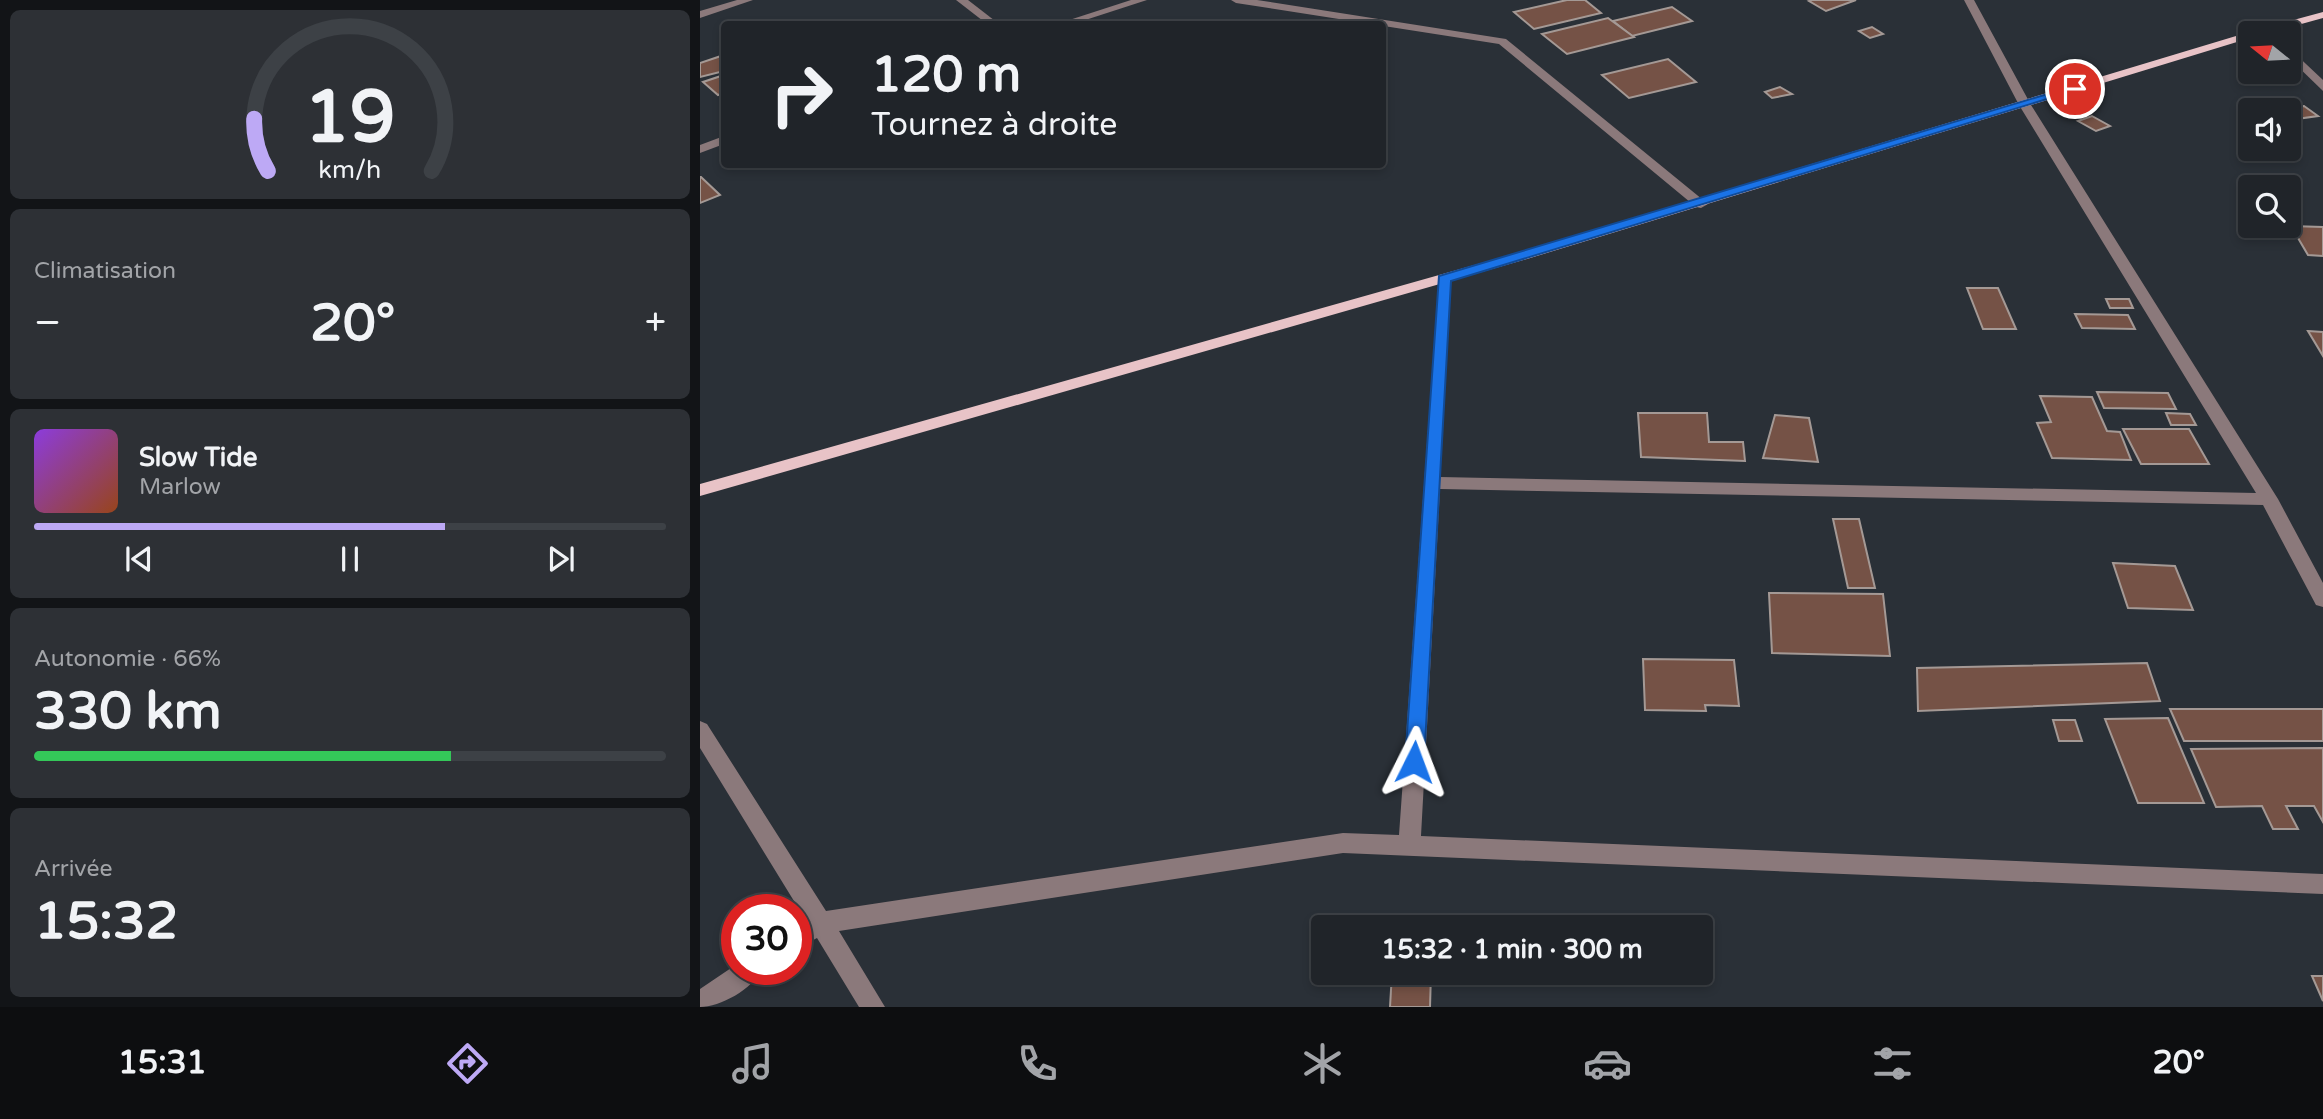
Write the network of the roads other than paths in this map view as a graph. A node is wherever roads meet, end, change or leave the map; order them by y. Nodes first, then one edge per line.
1 (748, 0) edge
2 (961, 0) edge
3 (1142, 0) edge
4 (1236, 0) edge
5 (1969, 0) edge
6 (700, 15) edge
7 (2323, 15) edge
8 (989, 21) edge
9 (1073, 21) edge
10 (1372, 21) edge
11 (2301, 21) edge
12 (1386, 23) edge
13 (2238, 39) edge
14 (2301, 64) edge
15 (2323, 87) edge
16 (2025, 104) junction
17 (721, 141) edge
18 (700, 149) edge
19 (1701, 204) junction
20 (1444, 278) junction
21 (1431, 483) junction
22 (700, 490) edge
23 (2269, 499) junction
24 (2323, 600) edge
25 (700, 730) edge
26 (1409, 845) junction
27 (2323, 884) edge
28 (819, 923) junction
29 (812, 928) edge
30 (727, 985) edge
31 (700, 1003) edge
32 (873, 1007) edge

1 - 6 street
2 - 8 street
3 - 9 street
4 - 10 street
5 - 16 street
7 - 11 main road
12 - 19 street
13 - 16 main road
14 - 15 street
16 - 19 main road
16 - 23 street
17 - 18 street
19 - 20 main road
20 - 21 street
20 - 22 main road
21 - 23 street
21 - 26 street
23 - 24 street
25 - 28 street
26 - 27 street
26 - 28 street
28 - 29 street
28 - 32 street
30 - 31 street

